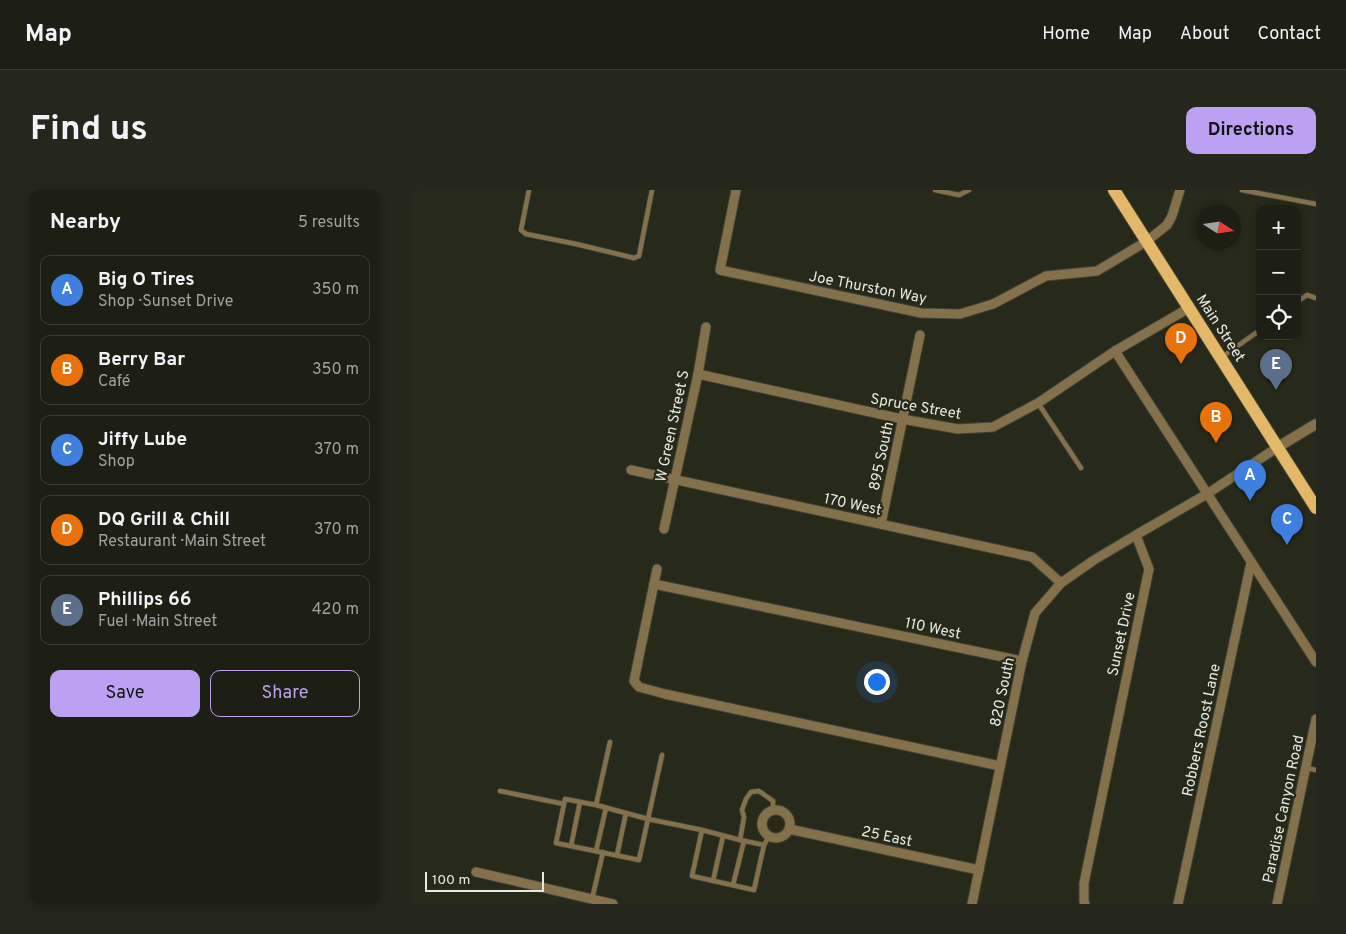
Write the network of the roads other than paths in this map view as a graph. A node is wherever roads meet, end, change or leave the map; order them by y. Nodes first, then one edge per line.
1 (529, 190) edge
2 (652, 190) edge
3 (736, 190) edge
4 (935, 190) edge
5 (969, 190) edge
6 (1114, 190) edge
7 (1180, 190) edge
8 (1242, 190) edge
9 (1316, 204) edge
10 (1147, 241) junction
11 (1316, 298) edge
12 (1301, 299) edge
13 (1189, 308) junction
14 (706, 328) dead end
15 (1256, 333) edge
16 (920, 335) dead end
17 (1115, 351) junction
18 (1221, 358) junction
19 (698, 374) junction
20 (1038, 403) junction
21 (902, 419) junction
22 (1316, 424) edge
23 (1278, 447) junction
24 (1081, 468) dead end
25 (631, 470) dead end
26 (675, 480) junction
27 (1207, 494) junction
28 (1316, 508) edge
29 (881, 524) junction
30 (664, 529) dead end
31 (1136, 535) junction
32 (1251, 563) junction
33 (657, 569) dead end
34 (1060, 582) junction
35 (654, 584) junction
36 (1022, 661) junction
37 (1316, 662) edge
38 (1316, 719) edge
39 (610, 742) dead end
40 (662, 755) dead end
41 (1000, 766) junction
42 (1306, 768) junction
43 (1316, 770) edge
44 (500, 791) dead end
45 (580, 802) junction
46 (564, 804) junction
47 (596, 805) junction
48 (606, 808) junction
49 (773, 811) junction
50 (626, 813) junction
51 (648, 819) junction
52 (789, 829) junction
53 (702, 830) junction
54 (724, 836) junction
55 (769, 836) junction
56 (742, 841) junction
57 (764, 845) junction
58 (571, 846) junction
59 (596, 851) junction
60 (603, 852) junction
61 (617, 855) junction
62 (979, 870) junction
63 (476, 872) dead end
64 (713, 881) junction
65 (733, 885) junction
66 (592, 899) junction
67 (613, 904) edge
68 (972, 904) edge
69 (1085, 904) edge
70 (1178, 904) edge
71 (1277, 904) edge

1 - 2 lane
3 - 10 street, Joe Thurston Way
4 - 5 lane
6 - 10 main road, Main Street
7 - 10 street, Joe Thurston Way
8 - 9 lane
10 - 13 main road, Main Street
11 - 12 lane
13 - 17 street, Spruce Street
13 - 18 main road, Main Street
14 - 19 street, W Green Street S
15 - 18 lane
16 - 21 street, 895 South
17 - 20 street, Spruce Street
17 - 27 street
18 - 23 main road, Main Street
19 - 21 street, Spruce Street
19 - 26 street, W Green Street S
20 - 21 street, Spruce Street
20 - 24 lane
21 - 29 street, 895 South
22 - 23 street
23 - 27 street
23 - 28 main road, Main Street
25 - 26 street, 170 West
26 - 29 street, 170 West
26 - 30 street, W Green Street S
27 - 31 street
27 - 32 street
29 - 34 street, 170 West
31 - 34 street, 820 South
31 - 69 street, Sunset Drive
32 - 37 street
32 - 70 street, Robbers Roost Lane
33 - 35 street
34 - 36 street, 820 South
35 - 36 street, 110 West
35 - 41 street
36 - 41 street, 820 South
38 - 42 street, Paradise Canyon Road
39 - 47 lane
40 - 51 lane
41 - 62 street, 820 South
42 - 43 lane
42 - 71 street, Paradise Canyon Road
44 - 46 lane
45 - 46 lane
45 - 47 lane
45 - 58 lane
46 - 58 lane
47 - 48 lane
48 - 50 lane
48 - 59 lane
49 - 52 street
49 - 55 street
49 - 56 lane
50 - 51 lane
50 - 61 lane
51 - 53 lane
51 - 61 lane
52 - 55 street
52 - 62 street, 25 East
53 - 54 lane
53 - 64 lane
54 - 56 lane
54 - 64 lane
55 - 57 lane
56 - 57 lane
56 - 65 lane
57 - 65 lane
58 - 59 lane
59 - 60 lane
60 - 61 lane
60 - 66 lane
62 - 68 street, 820 South
63 - 66 street
64 - 65 lane
66 - 67 street

